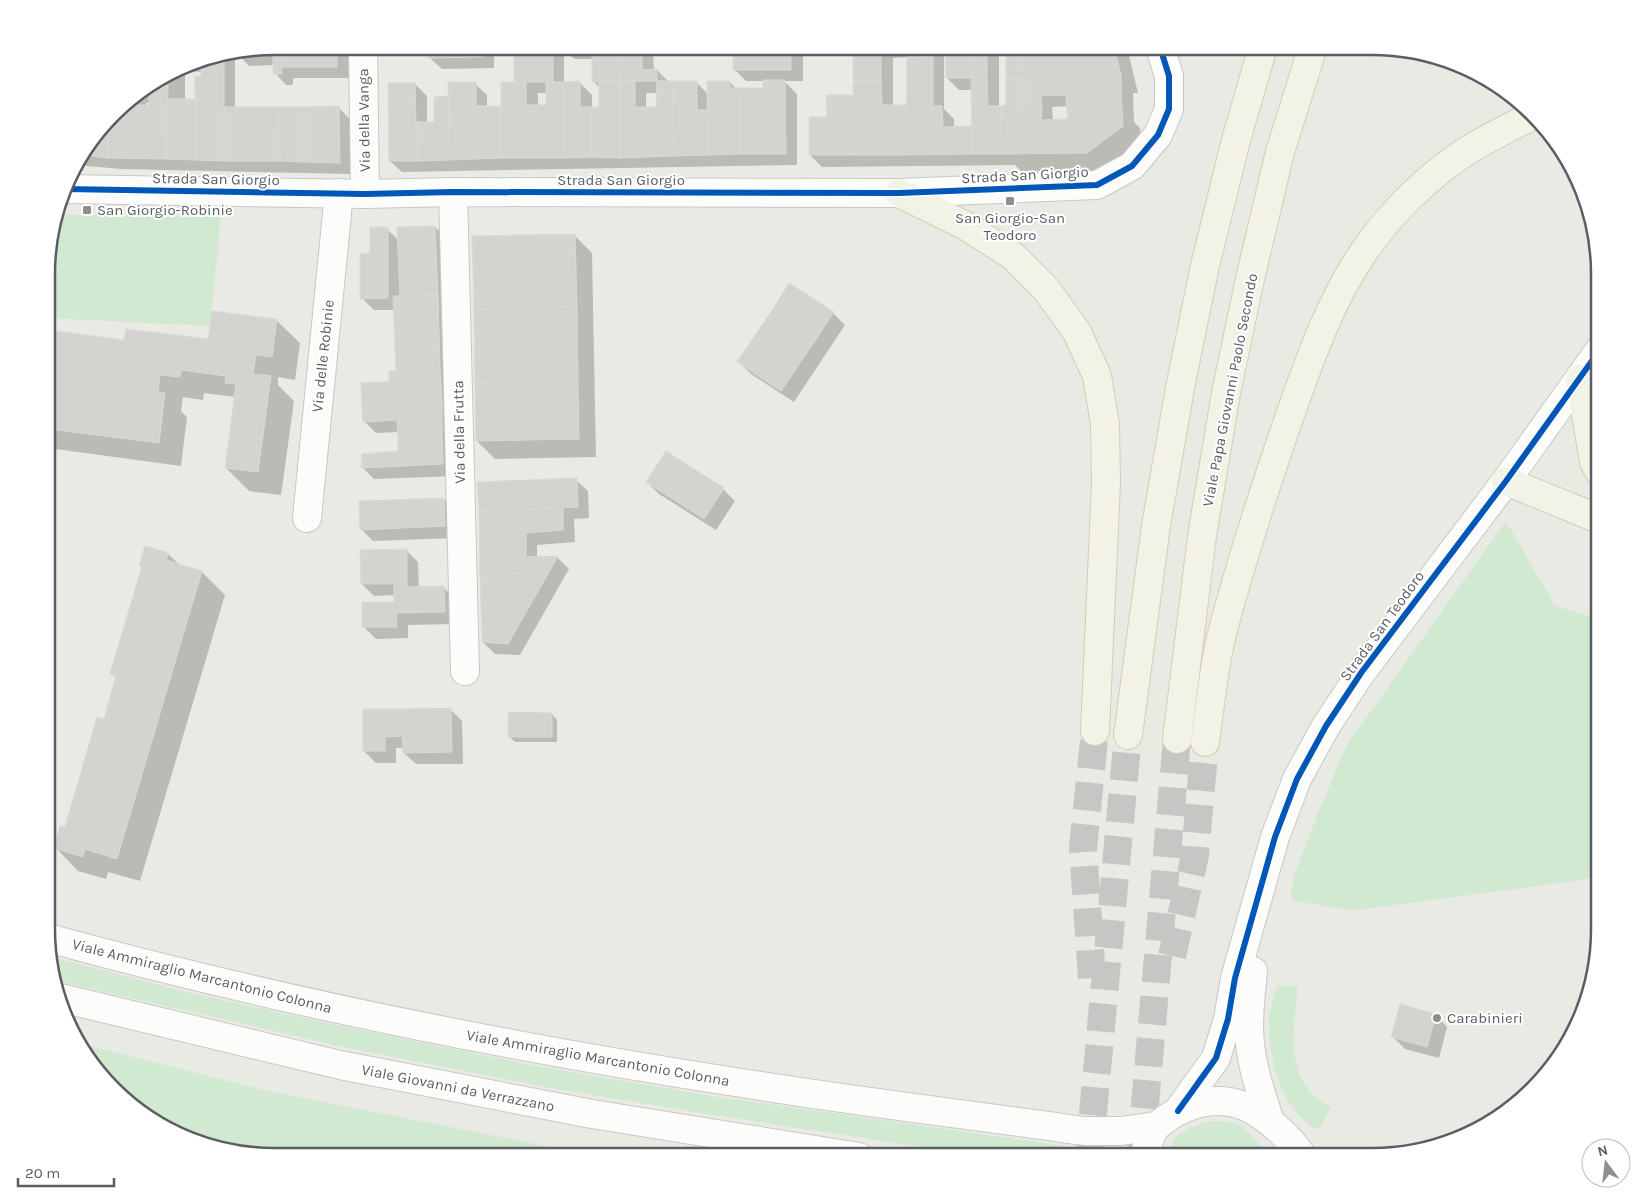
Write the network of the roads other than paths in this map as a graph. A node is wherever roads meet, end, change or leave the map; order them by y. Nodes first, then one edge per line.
1 (361, 55) edge
2 (1162, 55) edge
3 (1261, 55) edge
4 (1310, 55) edge
5 (1527, 119) edge
6 (72, 189) edge
7 (453, 192) junction
8 (898, 193) junction
9 (352, 194) junction
10 (1591, 363) edge
11 (1580, 379) junction
12 (1591, 444) edge
13 (1506, 481) junction
14 (1591, 516) edge
15 (307, 518) dead end
16 (465, 671) dead end
17 (1095, 731) tunnel mouth
18 (1128, 735) tunnel mouth
19 (1177, 739) tunnel mouth
20 (1205, 742) tunnel mouth
21 (1257, 899) junction
22 (55, 940) edge
23 (67, 999) edge
24 (1167, 1119) junction
25 (1270, 1122) junction
26 (809, 1148) edge
27 (1146, 1148) edge
28 (1296, 1148) edge

1 - 9 street, Via della Vanga
2 - 8 street, Strada San Giorgio
3 - 18 main road
4 - 19 main road, Viale Papa Giovanni Paolo Secondo
5 - 20 main road
6 - 9 street, Strada San Giorgio
7 - 8 street, Strada San Giorgio
7 - 9 street, Strada San Giorgio
7 - 16 street, Via della Frutta
8 - 17 main road
9 - 15 street, Via delle Robinie
10 - 11 street, Strada San Teodoro
11 - 12 main road
11 - 13 street, Strada San Teodoro
13 - 14 main road
13 - 21 street, Strada San Teodoro
21 - 24 street, Strada San Teodoro
21 - 25 street, Strada San Teodoro
22 - 24 street, Viale Ammiraglio Marcantonio Colonna
23 - 26 street, Viale Giovanni da Verrazzano
24 - 25 street, Viale Ammiraglio Marcantonio Colonna
24 - 27 street, Strada San Teodoro
25 - 28 street, Viale Ammiraglio Marcantonio Colonna

